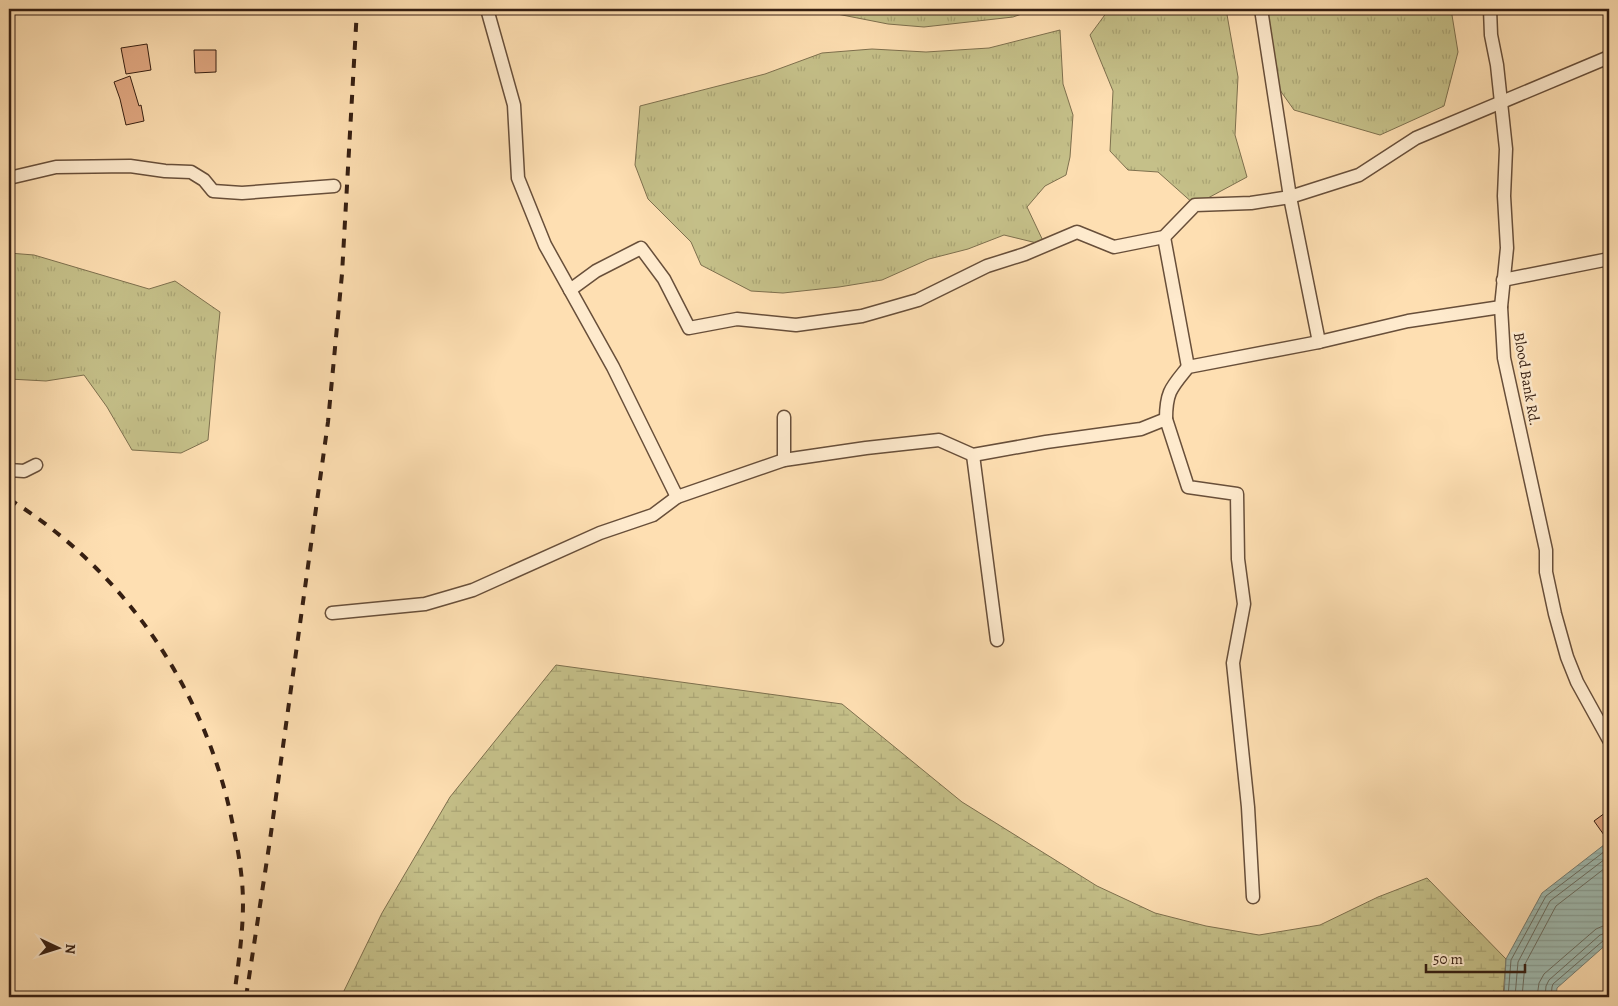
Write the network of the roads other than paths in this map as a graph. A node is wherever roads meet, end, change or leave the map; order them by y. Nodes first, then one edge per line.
1 (487, 9) edge
2 (1261, 9) edge
3 (1490, 9) edge
4 (1609, 56) edge
5 (1501, 103) junction
6 (9, 178) edge
7 (334, 186) dead end
8 (1290, 197) junction
9 (1164, 237) junction
10 (1609, 259) edge
11 (1503, 280) junction
12 (570, 290) junction
13 (1501, 307) junction
14 (1319, 342) junction
15 (1188, 366) junction
16 (784, 417) dead end
17 (1166, 419) junction
18 (973, 455) junction
19 (784, 460) junction
20 (36, 465) dead end
21 (9, 470) edge
22 (677, 497) junction
23 (332, 613) dead end
24 (997, 640) dead end
25 (1609, 740) edge
26 (1253, 897) dead end

1 - 12 street
2 - 8 street
3 - 5 street, Blood Bank Rd.
4 - 5 street
5 - 8 street
5 - 11 street, Blood Bank Rd.
6 - 7 street
8 - 9 street
8 - 14 street
9 - 12 street
9 - 15 street
10 - 11 street
11 - 13 street, Blood Bank Rd.
12 - 22 street
13 - 14 street
13 - 25 street, Blood Bank Rd.
14 - 15 street
15 - 17 street
16 - 19 street
17 - 18 street
17 - 26 street
18 - 19 street
18 - 24 street
19 - 22 street
20 - 21 street
22 - 23 street

